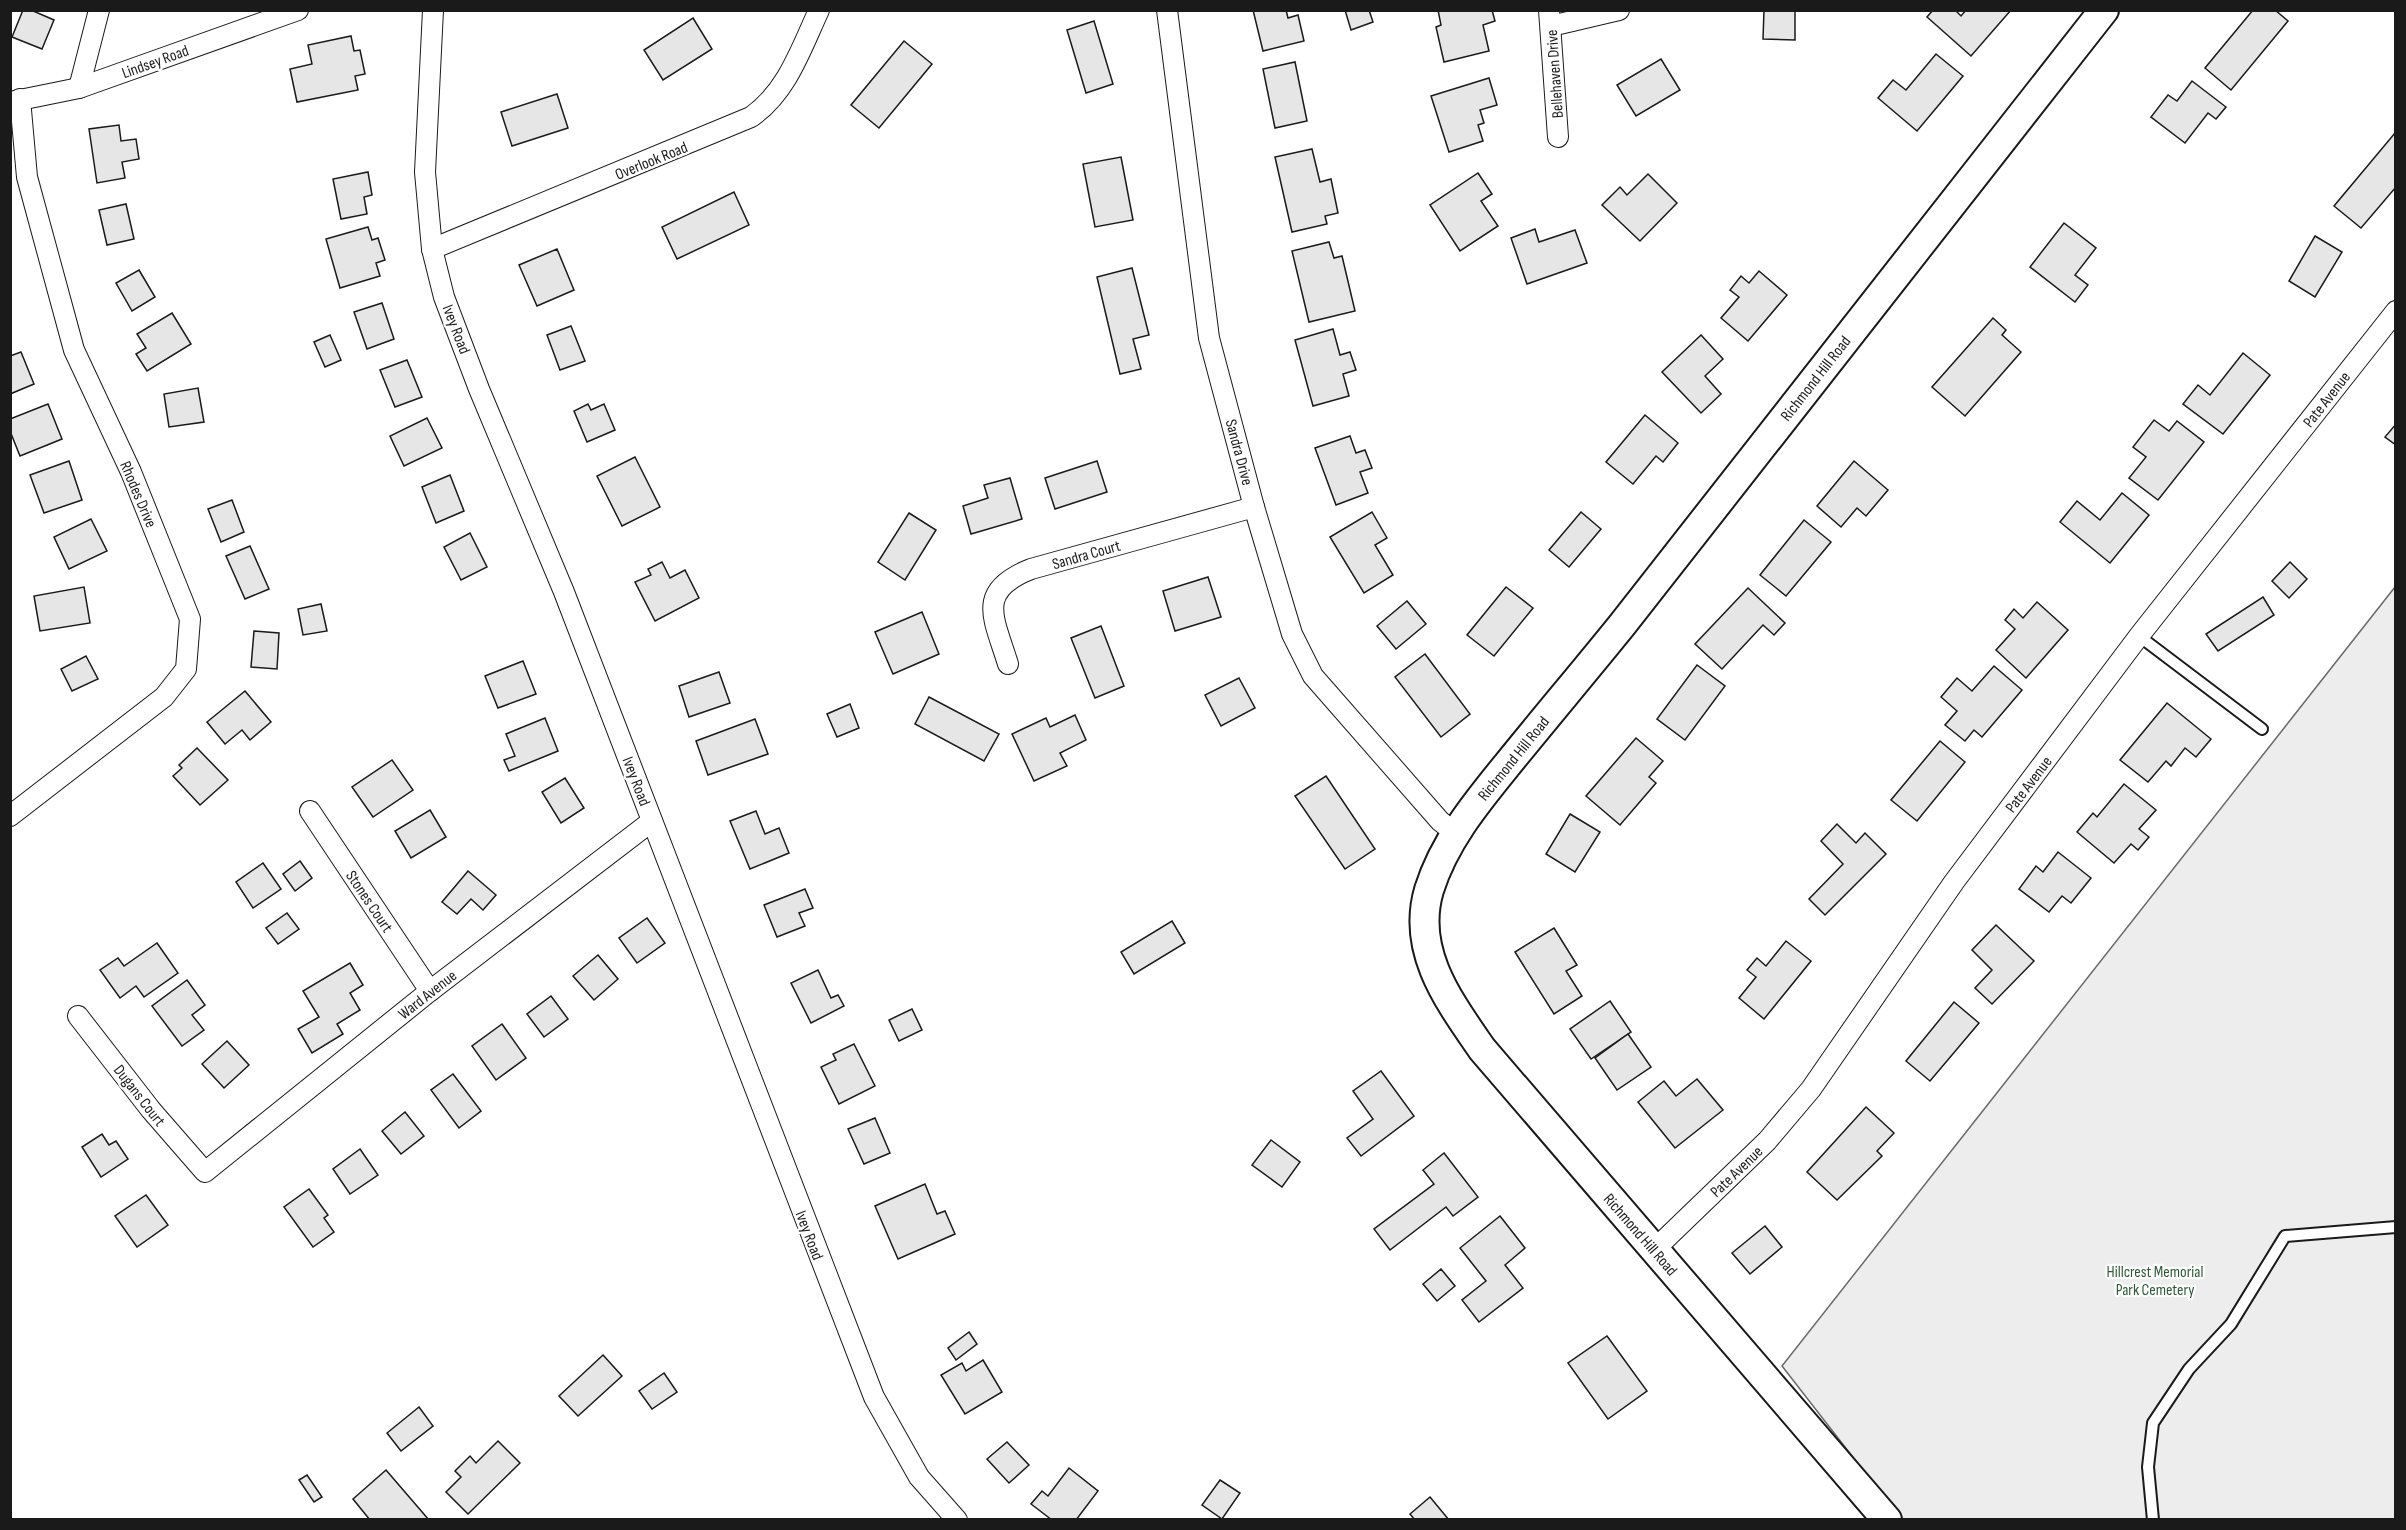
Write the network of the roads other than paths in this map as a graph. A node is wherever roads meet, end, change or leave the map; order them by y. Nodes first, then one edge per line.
1 (99, 10) edge
2 (298, 10) edge
3 (433, 10) edge
4 (819, 10) edge
5 (1167, 10) edge
6 (1619, 10) edge
7 (2104, 10) edge
8 (1550, 18) edge
9 (79, 88) junction
10 (15, 101) edge
11 (1558, 137) dead end
12 (432, 249) junction
13 (2396, 311) edge
14 (1254, 507) junction
15 (2139, 636) junction
16 (1008, 664) dead end
17 (2262, 729) dead end
18 (310, 811) dead end
19 (10, 816) edge
20 (652, 821) junction
21 (1455, 833) junction
22 (430, 991) junction
23 (78, 1016) dead end
24 (205, 1172) joint
25 (2396, 1227) edge
26 (1655, 1249) junction
27 (957, 1520) edge
28 (1887, 1520) edge
29 (2153, 1520) edge

1 - 9 street
2 - 9 street, Lindsey Road
3 - 12 street, Ivey Road
4 - 12 street, Overlook Road
5 - 14 street, Sandra Drive
6 - 8 street
7 - 21 street, Richmond Hill Road
8 - 11 street, Bellehaven Drive
9 - 10 street, Lindsey Road
10 - 19 street, Rhodes Drive
12 - 20 street, Ivey Road
13 - 15 street, Pate Avenue
14 - 16 street, Sandra Court
14 - 21 street, Sandra Drive
15 - 17 lane
15 - 26 street, Pate Avenue
18 - 22 street, Stones Court
20 - 22 street, Ward Avenue
20 - 27 street, Ivey Road
21 - 26 street, Richmond Hill Road
22 - 24 street, Ward Avenue
23 - 24 street, Dugans Court
25 - 29 lane
26 - 28 street, Richmond Hill Road

